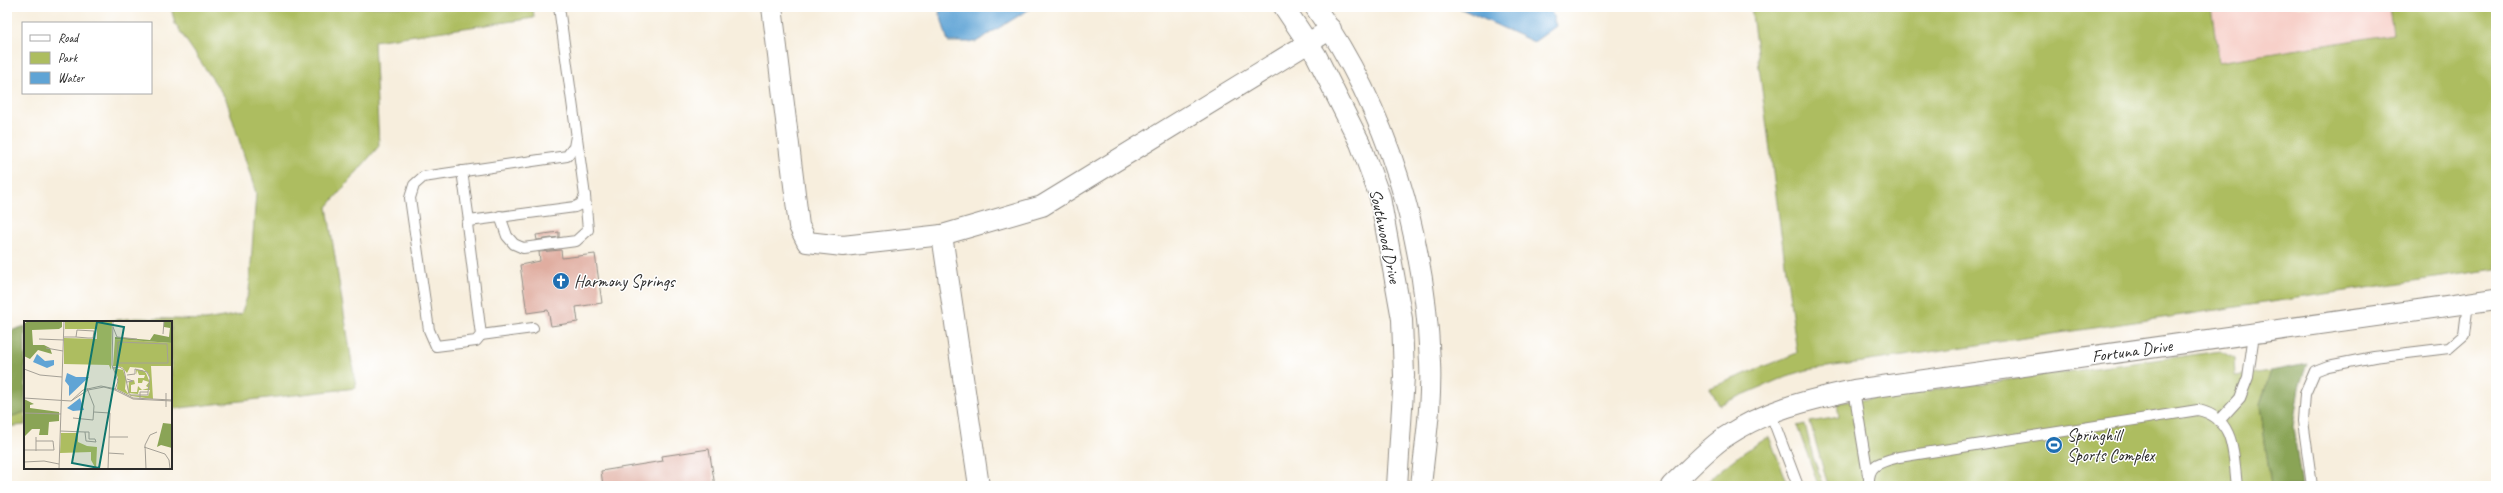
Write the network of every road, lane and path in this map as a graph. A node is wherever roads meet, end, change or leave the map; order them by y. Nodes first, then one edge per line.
1 (559, 7) edge
2 (772, 7) edge
3 (1284, 7) edge
4 (1316, 7) edge
5 (1331, 29) junction
6 (1308, 44) junction
7 (576, 136) junction
8 (462, 171) junction
9 (585, 196) junction
10 (500, 216) junction
11 (469, 221) junction
12 (942, 235) junction
13 (2496, 299) edge
14 (2468, 303) junction
15 (533, 328) dead end
16 (2254, 334) junction
17 (481, 335) junction
18 (1854, 390) junction
19 (1770, 412) junction
20 (2219, 421) junction
21 (1868, 475) junction
22 (979, 486) edge
23 (1396, 486) edge
24 (1421, 486) edge
25 (1671, 486) edge
26 (1798, 486) edge
27 (1869, 486) edge
28 (2237, 486) edge
29 (2312, 486) edge

1 - 7 lane
2 - 12 street
3 - 6 street, Southwood Drive
4 - 5 street, Southwood Drive
5 - 6 street
5 - 24 street, Southwood Drive
6 - 12 street
6 - 23 street, Southwood Drive
7 - 8 lane
7 - 9 lane
8 - 11 lane
8 - 17 lane
9 - 10 lane
9 - 10 lane
10 - 11 lane
11 - 17 lane
12 - 22 street
13 - 14 street, Fortuna Drive
14 - 16 street, Fortuna Drive
14 - 29 lane
15 - 17 lane
16 - 18 street, Fortuna Drive
16 - 20 lane
18 - 19 street, Fortuna Drive
18 - 21 lane
19 - 25 street, Fortuna Drive
19 - 26 lane
20 - 21 lane
20 - 28 lane
21 - 27 lane

